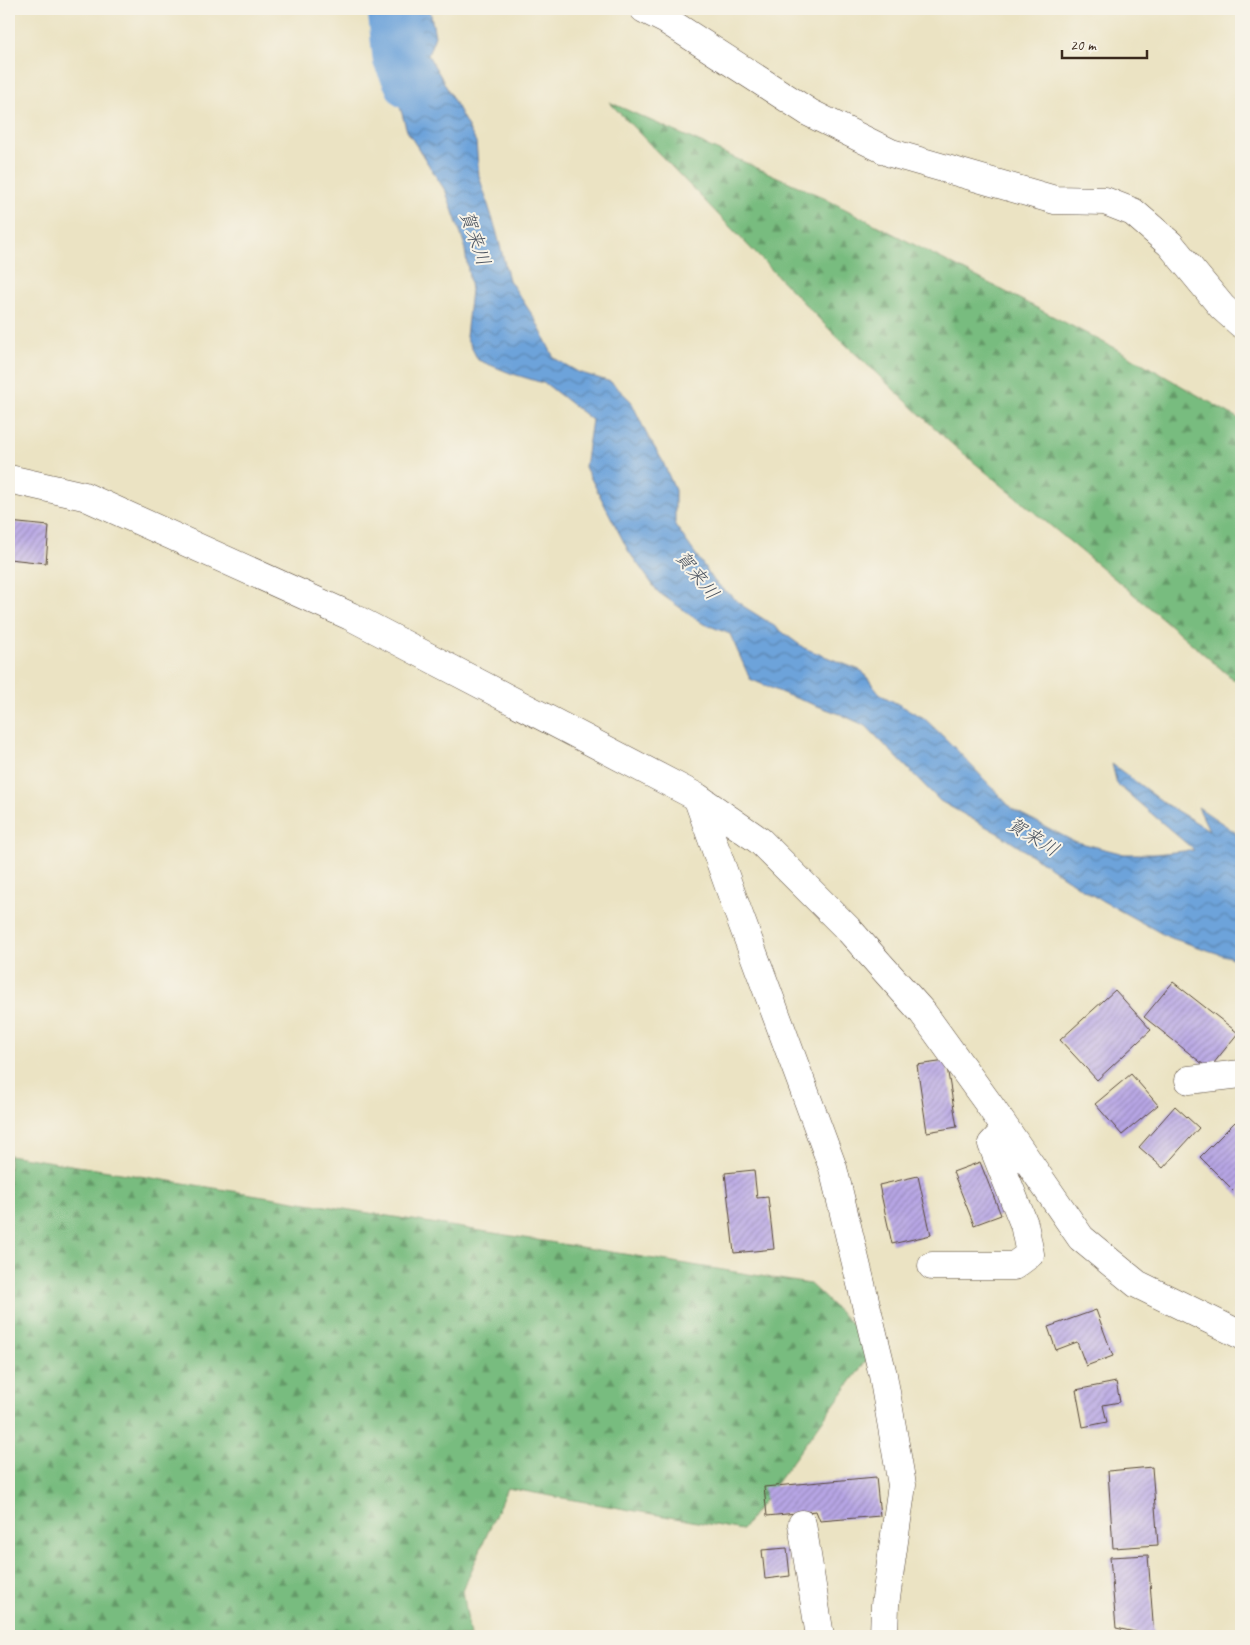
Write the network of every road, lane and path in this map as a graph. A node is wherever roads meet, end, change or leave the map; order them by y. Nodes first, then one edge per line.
1 (644, 9) edge
2 (1241, 324) edge
3 (9, 479) edge
4 (697, 797) junction
5 (1241, 1074) edge
6 (1189, 1080) dead end
7 (1006, 1129) junction
8 (932, 1266) dead end
9 (1241, 1335) edge
10 (802, 1524) dead end
11 (820, 1636) edge
12 (884, 1636) edge

1 - 2 street
3 - 4 street
4 - 7 street
4 - 12 street
5 - 6 street
7 - 8 street
7 - 9 street
10 - 11 street

